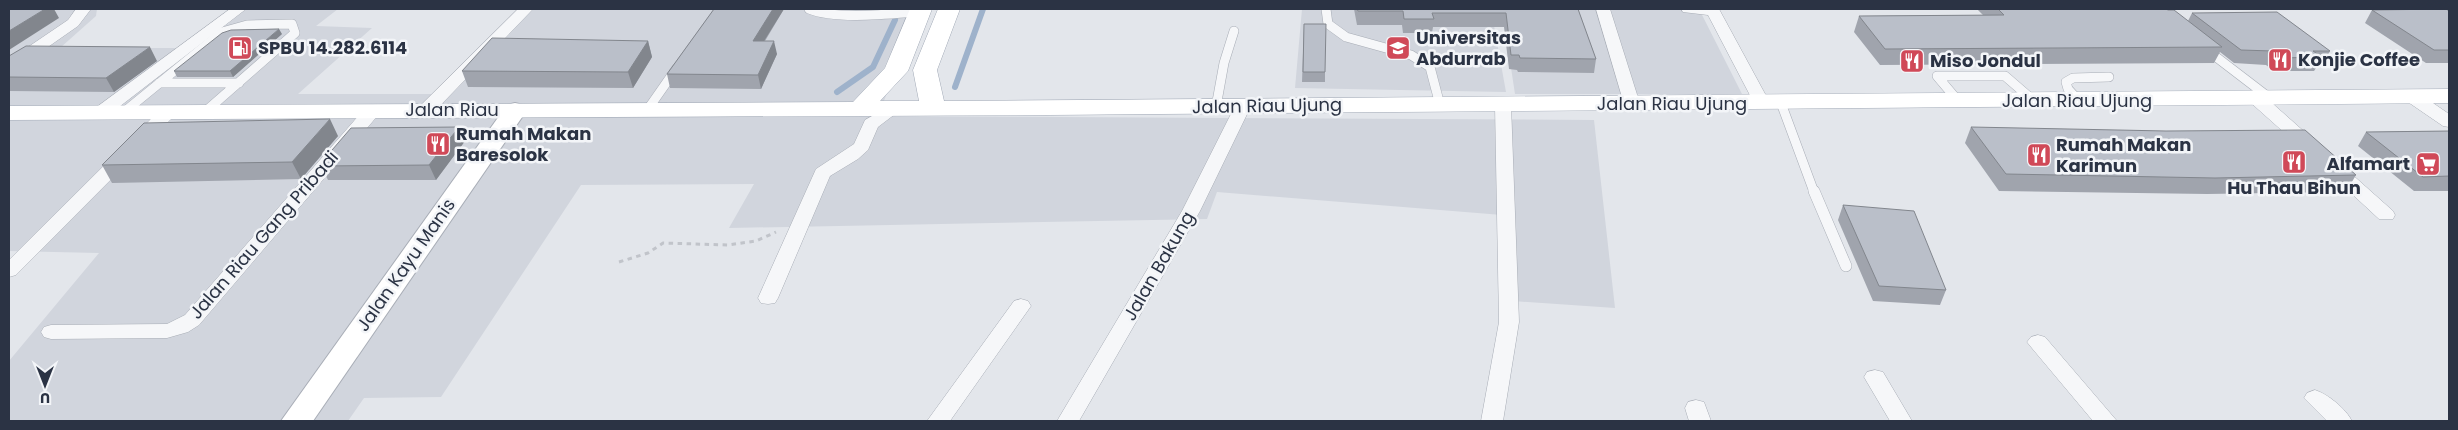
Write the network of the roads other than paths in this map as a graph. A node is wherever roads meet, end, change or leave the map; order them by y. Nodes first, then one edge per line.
1 (84, 9) edge
2 (239, 9) edge
3 (526, 9) edge
4 (809, 9) edge
5 (949, 9) edge
6 (1326, 9) edge
7 (1603, 9) edge
8 (1688, 9) edge
9 (920, 10) edge
10 (1713, 10) edge
11 (1234, 31) dead end
12 (2201, 45) edge
13 (681, 63) edge
14 (9, 67) edge
15 (2109, 77) dead end
16 (159, 83) junction
17 (239, 83) junction
18 (2411, 96) junction
19 (2449, 96) edge
20 (2265, 100) junction
21 (2034, 101) junction
22 (2079, 101) junction
23 (1959, 102) junction
24 (1771, 103) junction
25 (1632, 104) junction
26 (1440, 105) junction
27 (1503, 105) junction
28 (1243, 106) junction
29 (1216, 107) junction
30 (860, 108) junction
31 (895, 108) junction
32 (933, 108) junction
33 (648, 109) junction
34 (372, 110) junction
35 (426, 110) junction
36 (516, 110) junction
37 (206, 111) junction
38 (112, 112) junction
39 (168, 112) junction
40 (9, 113) edge
41 (2449, 122) edge
42 (2386, 214) dead end
43 (1846, 266) dead end
44 (9, 271) edge
45 (768, 298) dead end
46 (1021, 306) dead end
47 (51, 332) dead end
48 (2038, 342) dead end
49 (1875, 377) dead end
50 (2315, 398) dead end
51 (297, 421) edge
52 (938, 421) edge
53 (1068, 421) edge
54 (1492, 421) edge
55 (1901, 421) edge
56 (2106, 421) edge
57 (2341, 421) edge

1 - 14 street
2 - 38 street
3 - 35 street
4 - 9 lane
5 - 32 main road
6 - 26 lane
7 - 25 street
8 - 10 street
9 - 30 main road
10 - 24 street
11 - 29 lane
12 - 20 lane
13 - 33 lane
15 - 22 lane
16 - 17 lane
16 - 17 lane
16 - 38 lane
17 - 37 lane
18 - 19 main road, Jalan Riau Ujung
18 - 20 main road, Jalan Riau Ujung
18 - 41 street
20 - 22 main road, Jalan Riau Ujung
20 - 42 street
21 - 22 main road, Jalan Riau Ujung
21 - 23 main road, Jalan Riau Ujung
21 - 23 lane
23 - 24 main road, Jalan Riau Ujung
24 - 25 main road, Jalan Riau Ujung
24 - 43 lane
25 - 27 main road, Jalan Riau Ujung
26 - 27 main road, Jalan Riau Ujung
26 - 28 main road, Jalan Riau Ujung
27 - 54 street
28 - 29 main road, Jalan Riau Ujung
28 - 53 street, Jalan Bakung
29 - 32 main road, Jalan Riau Ujung
30 - 31 main road, Jalan Riau
30 - 33 main road, Jalan Riau
31 - 32 main road, Jalan Riau Ujung
31 - 45 street
33 - 36 main road, Jalan Riau
34 - 35 main road, Jalan Riau
34 - 37 main road, Jalan Riau
34 - 47 street, Jalan Riau Gang Pribadi
35 - 36 main road, Jalan Riau
36 - 51 street, Jalan Kayu Manis
37 - 39 main road, Jalan Riau
38 - 39 main road, Jalan Riau
38 - 40 main road, Jalan Riau
39 - 44 street
46 - 52 street
48 - 56 street
49 - 55 street
50 - 57 street

